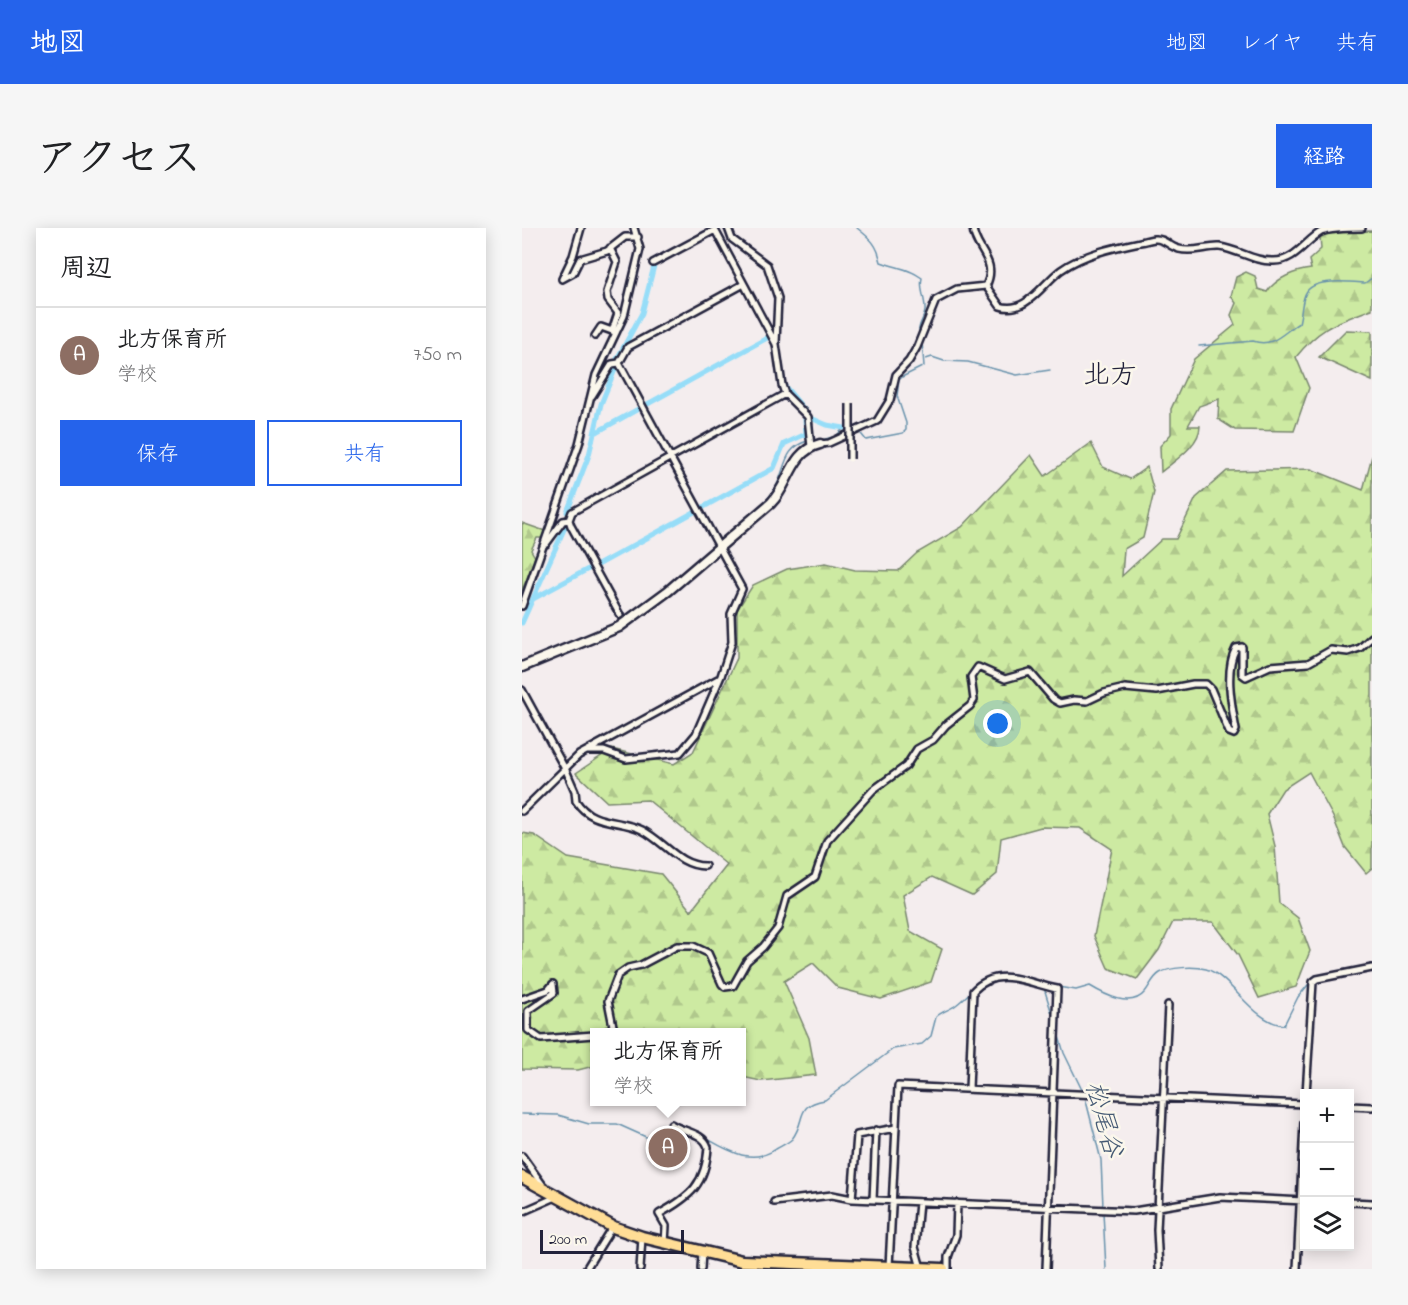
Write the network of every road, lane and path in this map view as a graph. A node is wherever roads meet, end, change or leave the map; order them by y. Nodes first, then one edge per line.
1 (581, 228) edge
2 (634, 228) edge
3 (728, 228) edge
4 (973, 228) edge
5 (1362, 228) edge
6 (638, 237) junction
7 (610, 248) junction
8 (652, 263) dead end
9 (742, 285) junction
10 (986, 286) junction
11 (614, 332) junction
12 (595, 336) dead end
13 (776, 344) junction
14 (620, 363) junction
15 (785, 394) junction
16 (591, 397) junction
17 (850, 404) dead end
18 (815, 446) junction
19 (669, 457) junction
20 (850, 459) dead end
21 (569, 520) junction
22 (544, 544) junction
23 (719, 548) junction
24 (522, 606) edge
25 (620, 615) dead end
26 (1372, 637) edge
27 (522, 667) edge
28 (718, 679) junction
29 (522, 690) edge
30 (587, 751) junction
31 (564, 768) junction
32 (522, 811) edge
33 (705, 866) dead end
34 (1372, 968) edge
35 (522, 999) edge
36 (1168, 1005) dead end
37 (611, 1028) edge
38 (590, 1035) edge
39 (969, 1089) junction
40 (1306, 1089) edge
41 (1053, 1092) junction
42 (1164, 1097) junction
43 (1300, 1104) edge
44 (1354, 1106) edge
45 (1372, 1107) edge
46 (671, 1124) dead end
47 (896, 1128) junction
48 (876, 1130) junction
49 (1304, 1143) edge
50 (522, 1156) edge
51 (522, 1177) edge
52 (545, 1190) junction
53 (556, 1196) junction
54 (1303, 1197) edge
55 (852, 1199) junction
56 (873, 1200) junction
57 (893, 1200) junction
58 (1300, 1201) edge
59 (774, 1202) dead end
60 (919, 1202) junction
61 (1354, 1202) edge
62 (957, 1203) junction
63 (1372, 1203) edge
64 (1047, 1207) junction
65 (1158, 1208) junction
66 (522, 1212) edge
67 (613, 1227) junction
68 (1300, 1235) edge
69 (642, 1237) junction
70 (665, 1243) junction
71 (702, 1252) junction
72 (889, 1268) edge
73 (921, 1268) edge
74 (586, 1269) edge
75 (640, 1269) edge
76 (700, 1269) edge
77 (943, 1269) edge
78 (948, 1269) edge
79 (1046, 1269) edge
80 (1159, 1269) edge
81 (1297, 1269) edge

1 - 7 street
2 - 6 street
3 - 13 street
4 - 10 street
5 - 10 street
6 - 7 street
6 - 11 street
7 - 11 street
8 - 9 street
9 - 13 street
9 - 14 street
10 - 18 street
11 - 12 street
11 - 16 street
13 - 15 street
14 - 16 street
14 - 19 street
15 - 18 street
15 - 19 street
16 - 22 street
17 - 20 street, bridge
18 - 23 street
19 - 21 street
19 - 23 street
21 - 22 street
21 - 25 street
22 - 24 street
23 - 27 street
23 - 28 street
26 - 37 street
28 - 30 street
28 - 30 street
29 - 31 street
30 - 31 street
31 - 32 street
31 - 33 street
34 - 40 street
35 - 38 street
36 - 42 street
39 - 41 street
39 - 41 street
39 - 47 street
41 - 42 street
41 - 64 street
42 - 43 street
42 - 65 street
44 - 45 street
46 - 70 street
47 - 48 street
47 - 57 street
48 - 55 street
48 - 56 street
49 - 54 street
50 - 52 street
51 - 52 highway
52 - 53 highway
53 - 66 street
53 - 67 highway
55 - 56 street
55 - 59 street
56 - 57 street
57 - 60 street
57 - 72 street
58 - 65 street
60 - 62 street
60 - 73 street
61 - 63 street
62 - 64 street
62 - 78 street
64 - 65 street
64 - 79 street
65 - 80 street
67 - 69 highway
67 - 74 street
68 - 81 street
69 - 70 highway
69 - 75 street
70 - 71 highway
71 - 72 highway
71 - 76 street
72 - 73 highway
73 - 77 highway

